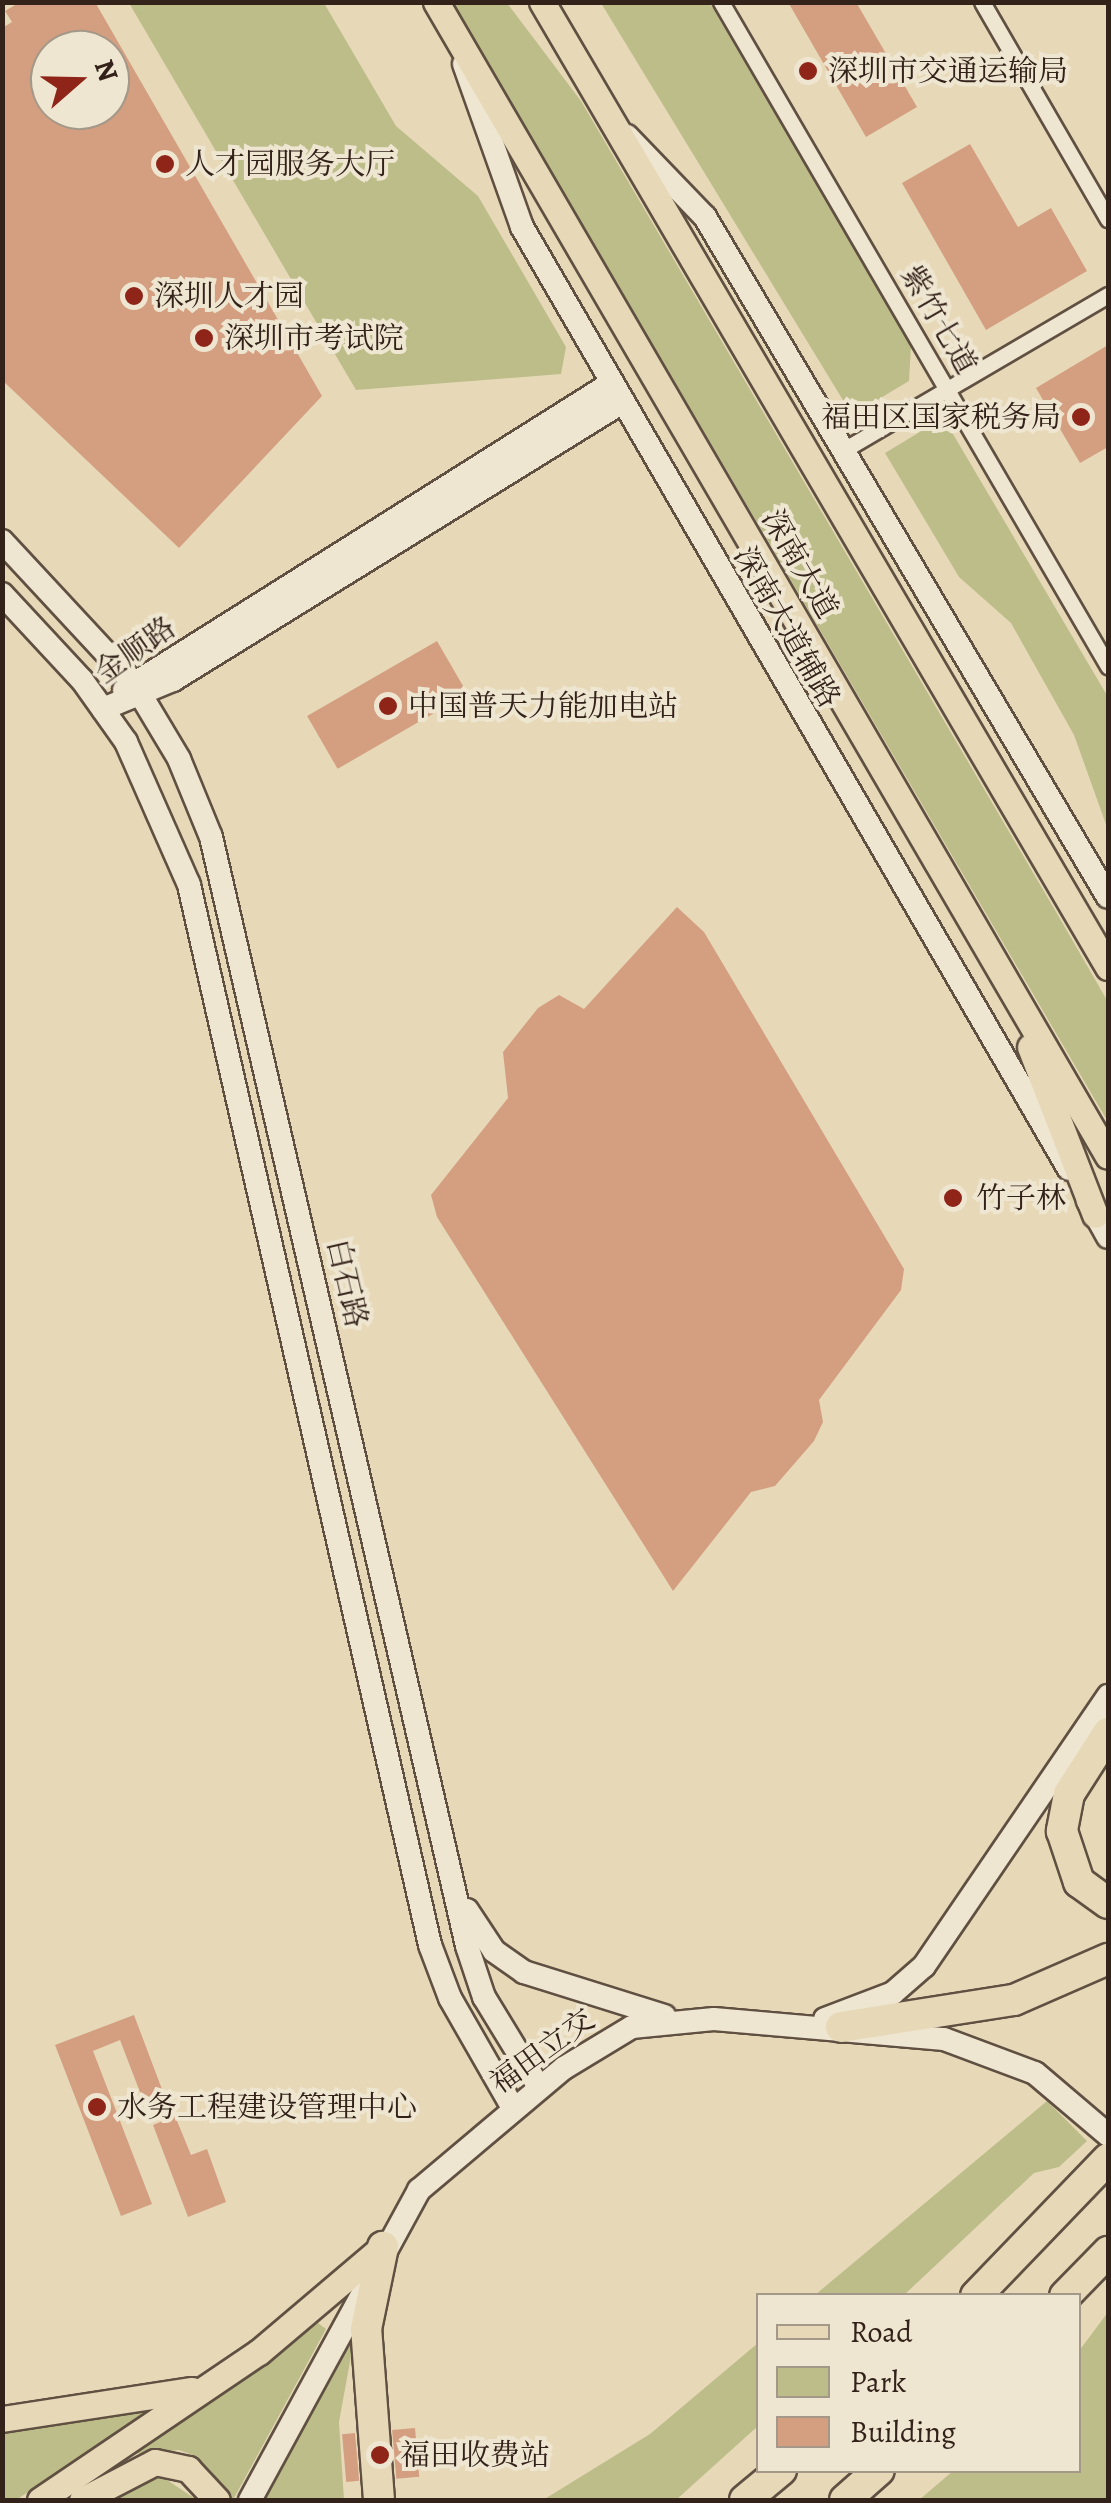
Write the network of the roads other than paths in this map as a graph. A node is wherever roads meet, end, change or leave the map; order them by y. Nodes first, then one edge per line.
1 (436, 2) edge
2 (542, 2) edge
3 (721, 2) edge
4 (982, 2) edge
5 (452, 29) junction
6 (610, 119) junction
7 (1108, 219) edge
8 (1108, 295) edge
9 (948, 390) junction
10 (616, 394) junction
11 (847, 448) junction
12 (2, 541) edge
13 (2, 594) edge
14 (1108, 666) edge
15 (138, 690) junction
16 (103, 709) junction
17 (1108, 897) edge
18 (1108, 967) edge
19 (999, 972) junction
20 (1108, 1156) edge
21 (1102, 1226) edge
22 (1108, 1696) edge
23 (1108, 1733) edge
24 (447, 1860) junction
25 (1108, 1904) edge
26 (1108, 1959) edge
27 (677, 2018) junction
28 (797, 2024) junction
29 (841, 2027) junction
30 (539, 2087) junction
31 (513, 2108) junction
32 (1108, 2135) edge
33 (1108, 2159) edge
34 (383, 2247) junction
35 (1108, 2252) edge
36 (979, 2293) edge
37 (1068, 2293) edge
38 (220, 2380) junction
39 (2, 2419) edge
40 (777, 2473) edge
41 (876, 2473) edge
42 (40, 2500) edge
43 (82, 2500) edge
44 (217, 2500) edge
45 (250, 2500) edge
46 (379, 2500) edge
47 (745, 2500) edge
48 (845, 2500) edge

1 - 5 main road, 深南大道
2 - 6 main road, 深南大道
3 - 9 street, 紫竹七道
4 - 7 street
5 - 10 main road, 深南大道辅路
5 - 19 main road, 深南大道
6 - 11 main road
6 - 18 main road, 深南大道
8 - 9 street
9 - 11 street
9 - 14 street, 紫竹七道
10 - 15 main road, 金顺路
10 - 21 main road, 深南大道辅路
11 - 17 main road
12 - 15 main road, 白石路
13 - 16 main road
15 - 16 main road, 金顺路
15 - 24 main road, 白石路
16 - 31 main road
19 - 20 main road, 深南大道
19 - 21 main road
22 - 28 main road
23 - 25 highway
24 - 27 main road
24 - 30 main road, 白石路
26 - 29 highway
27 - 28 main road, 福田立交
27 - 30 main road, 福田立交
28 - 29 main road, 福田立交
29 - 32 main road, 福田立交
30 - 31 main road, 福田立交
31 - 34 main road, 福田立交
33 - 36 highway
34 - 38 main road
34 - 45 main road, 福田立交
34 - 46 highway
35 - 37 highway
38 - 39 main road
38 - 42 main road
40 - 47 highway
41 - 48 highway
43 - 44 main road

